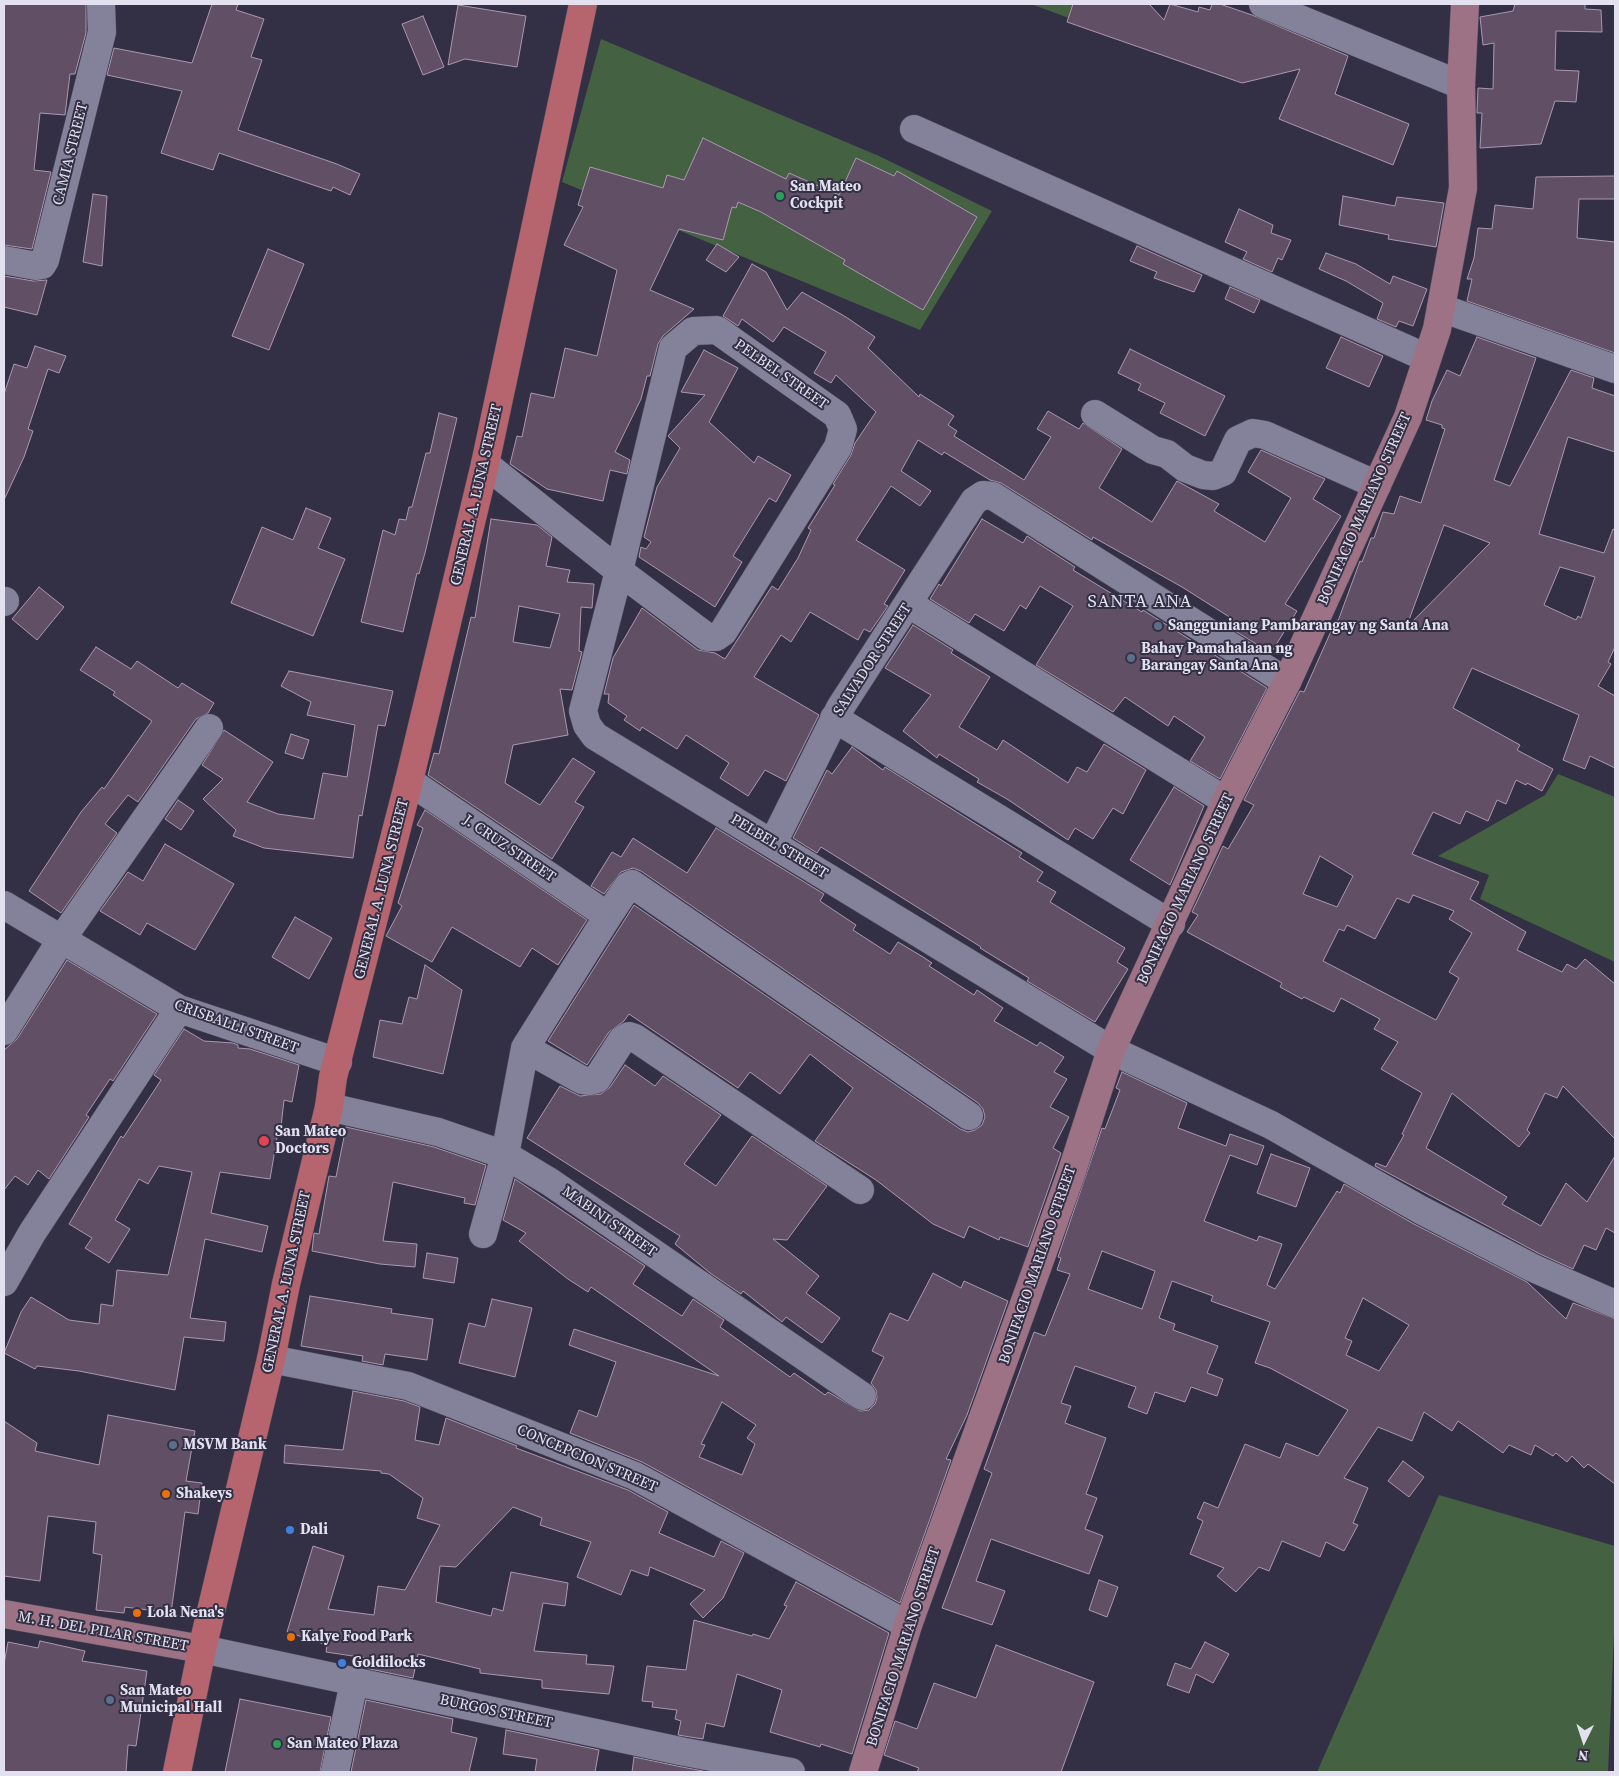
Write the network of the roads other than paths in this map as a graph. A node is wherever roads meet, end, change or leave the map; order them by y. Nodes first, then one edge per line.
1 (101, 4) edge
2 (583, 4) edge
3 (1263, 4) edge
4 (1465, 4) edge
5 (1461, 85) junction
6 (914, 129) dead end
7 (4, 260) edge
8 (1441, 308) junction
9 (1427, 358) junction
10 (1615, 369) edge
11 (1096, 414) dead end
12 (485, 464) junction
13 (1376, 485) junction
14 (619, 571) junction
15 (909, 604) junction
16 (1287, 682) junction
17 (834, 718) junction
18 (209, 728) dead end
19 (410, 781) junction
20 (1226, 801) junction
21 (773, 843) junction
22 (4, 905) edge
23 (608, 916) junction
24 (1170, 924) junction
25 (60, 940) junction
26 (179, 1009) junction
27 (4, 1031) edge
28 (525, 1048) junction
29 (1111, 1050) junction
30 (338, 1062) junction
31 (329, 1107) junction
32 (969, 1116) dead end
33 (505, 1155) junction
34 (860, 1190) dead end
35 (483, 1234) dead end
36 (4, 1282) edge
37 (1615, 1304) edge
38 (271, 1359) junction
39 (862, 1396) dead end
40 (4, 1614) edge
41 (908, 1626) junction
42 (202, 1649) junction
43 (354, 1682) junction
44 (177, 1772) edge
45 (335, 1772) edge
46 (791, 1772) edge
47 (863, 1772) edge

1 - 7 street, CAMIA STREET
2 - 12 main road, GENERAL A. LUNA STREET
3 - 5 street
4 - 5 street, BONIFACIO MARIANO STREET
5 - 8 street, BONIFACIO MARIANO STREET
6 - 9 street
8 - 9 street, BONIFACIO MARIANO STREET
8 - 10 street
9 - 13 street, BONIFACIO MARIANO STREET
11 - 13 street
12 - 14 street, PELBEL STREET
12 - 19 main road, GENERAL A. LUNA STREET
13 - 16 street, BONIFACIO MARIANO STREET
14 - 14 street, PELBEL STREET
14 - 21 street, PELBEL STREET
15 - 16 street, SALVADOR STREET
15 - 17 street, SALVADOR STREET
15 - 20 street
16 - 20 street, BONIFACIO MARIANO STREET
17 - 21 street, SALVADOR STREET
17 - 24 street
18 - 25 street
19 - 23 street, J. CRUZ STREET
19 - 30 main road, GENERAL A. LUNA STREET
20 - 24 street, BONIFACIO MARIANO STREET
21 - 29 street, PELBEL STREET
22 - 25 street, CRISBALLI STREET
23 - 28 street
23 - 32 street
24 - 29 street, BONIFACIO MARIANO STREET
25 - 26 street, CRISBALLI STREET
25 - 27 street
26 - 30 street, CRISBALLI STREET
26 - 36 street
28 - 33 street
28 - 34 street
29 - 37 street, PELBEL STREET
29 - 41 street, BONIFACIO MARIANO STREET
30 - 31 main road, GENERAL A. LUNA STREET
31 - 33 street, MABINI STREET
31 - 38 main road, GENERAL A. LUNA STREET
33 - 35 street
33 - 39 street, MABINI STREET
38 - 41 street, CONCEPCION STREET
38 - 42 main road, GENERAL A. LUNA STREET
40 - 42 street, M. H. DEL PILAR STREET
41 - 47 street, BONIFACIO MARIANO STREET
42 - 43 street, BURGOS STREET
42 - 44 main road, GENERAL A. LUNA STREET
43 - 45 street
43 - 46 street, BURGOS STREET

